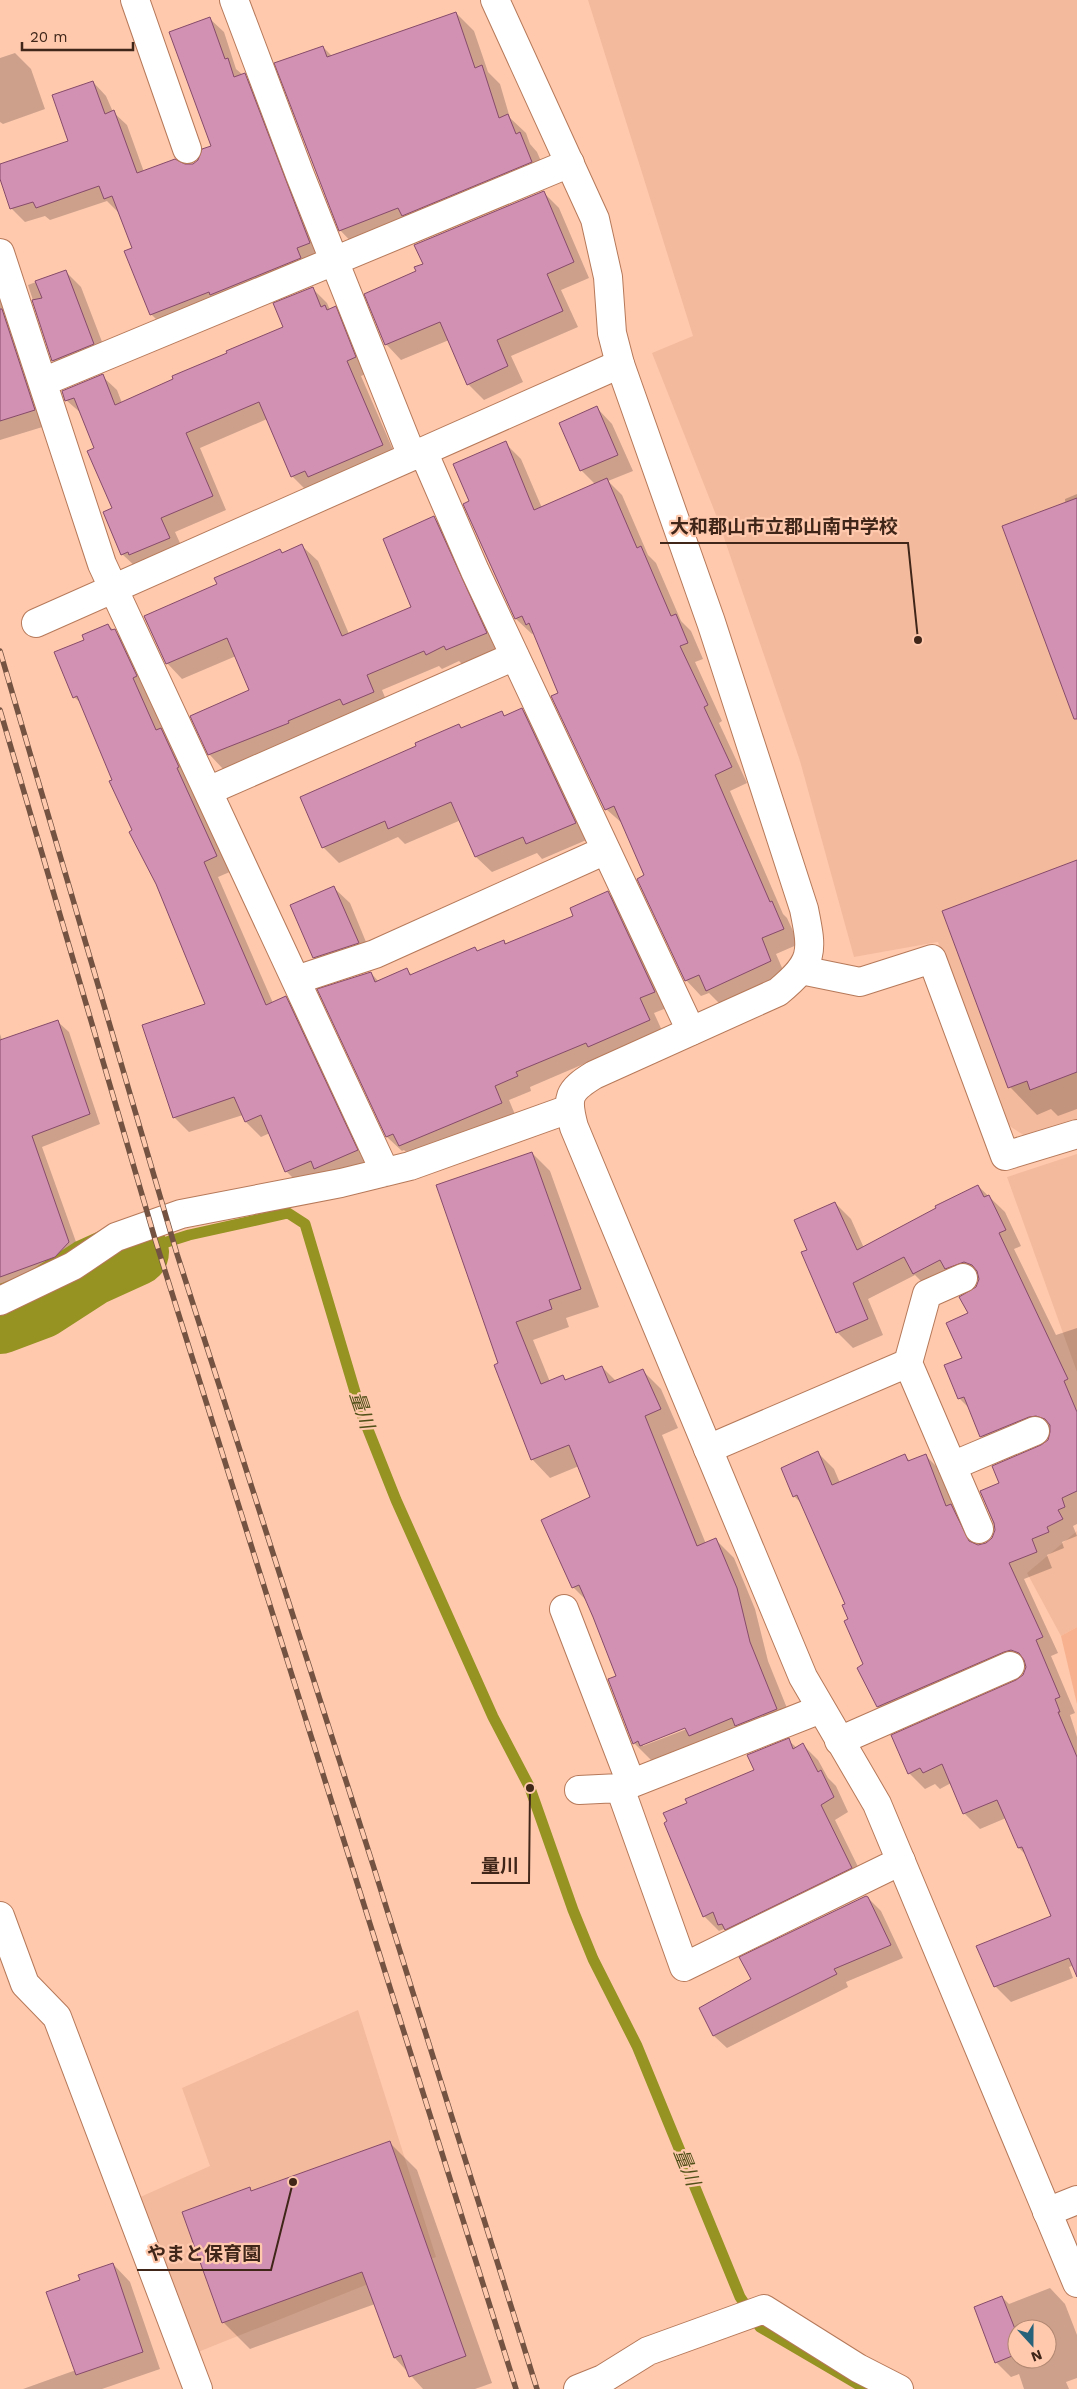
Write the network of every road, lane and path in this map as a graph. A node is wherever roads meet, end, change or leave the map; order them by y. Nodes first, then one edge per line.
1 (135, 0) edge
2 (234, 0) edge
3 (495, 0) edge
4 (186, 149) dead end
5 (570, 163) junction
6 (0, 252) edge
7 (334, 262) junction
8 (620, 364) junction
9 (43, 382) junction
10 (418, 454) junction
11 (114, 589) junction
12 (36, 623) dead end
13 (515, 656) junction
14 (208, 791) junction
15 (606, 850) junction
16 (801, 970) junction
17 (296, 980) junction
18 (691, 1032) junction
19 (569, 1109) junction
20 (1077, 1134) edge
21 (386, 1172) junction
22 (963, 1278) dead end
23 (0, 1301) edge
24 (908, 1363) junction
25 (1035, 1431) dead end
26 (708, 1449) junction
27 (952, 1466) junction
28 (979, 1529) dead end
29 (564, 1609) dead end
30 (1010, 1666) dead end
31 (821, 1708) junction
32 (839, 1741) junction
33 (626, 1785) junction
34 (579, 1790) dead end
35 (901, 1861) junction
36 (0, 1916) edge
37 (1077, 2200) edge
38 (1047, 2212) junction
39 (1077, 2283) edge
40 (198, 2389) edge
41 (578, 2389) edge
42 (899, 2389) edge

1 - 4 street
2 - 7 street
3 - 5 street
5 - 7 street
5 - 8 street
6 - 9 street
7 - 9 street
7 - 10 street
8 - 10 street
8 - 16 street
9 - 11 street
10 - 11 street
10 - 13 street
11 - 12 street
11 - 14 street
13 - 14 street
13 - 15 street
14 - 17 street
15 - 17 street
15 - 18 street
16 - 18 street
16 - 20 street
17 - 21 street
18 - 19 street
19 - 21 street
19 - 26 street
21 - 23 street
22 - 24 street
24 - 26 street
24 - 27 street
25 - 27 street
26 - 31 street
27 - 28 street
29 - 33 street
30 - 32 street
31 - 32 street
31 - 33 street
32 - 35 street
33 - 34 street
33 - 35 street
35 - 38 street
36 - 40 street
37 - 38 street
38 - 39 street
41 - 42 street

